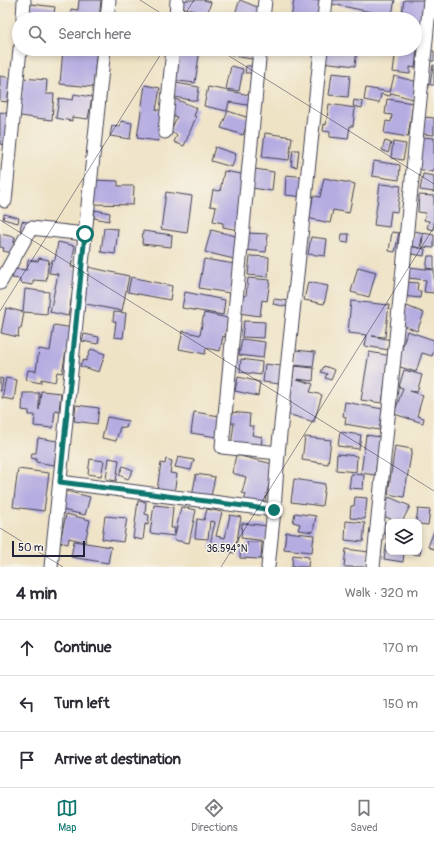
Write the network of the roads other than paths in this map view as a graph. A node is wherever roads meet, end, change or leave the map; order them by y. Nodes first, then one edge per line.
1 (24, 0) edge
2 (109, 0) edge
3 (177, 0) edge
4 (265, 0) edge
5 (326, 0) edge
6 (430, 0) edge
7 (23, 12) edge
8 (108, 12) edge
9 (176, 12) edge
10 (264, 12) edge
11 (325, 12) edge
12 (19, 56) edge
13 (103, 56) edge
14 (172, 56) edge
15 (259, 56) edge
16 (320, 56) edge
17 (165, 132) dead end
18 (5, 201) dead end
19 (85, 234) junction
20 (0, 283) edge
21 (278, 453) junction
22 (60, 482) junction
23 (274, 510) junction
24 (51, 567) edge
25 (268, 567) edge
26 (373, 567) edge

1 - 7 street
2 - 8 street
3 - 9 street
4 - 10 street
5 - 11 street
6 - 26 street
12 - 18 street
13 - 19 street
14 - 17 street
15 - 21 street
16 - 21 street
19 - 20 street
19 - 22 street
21 - 23 street
22 - 23 street
22 - 24 street
23 - 25 street

